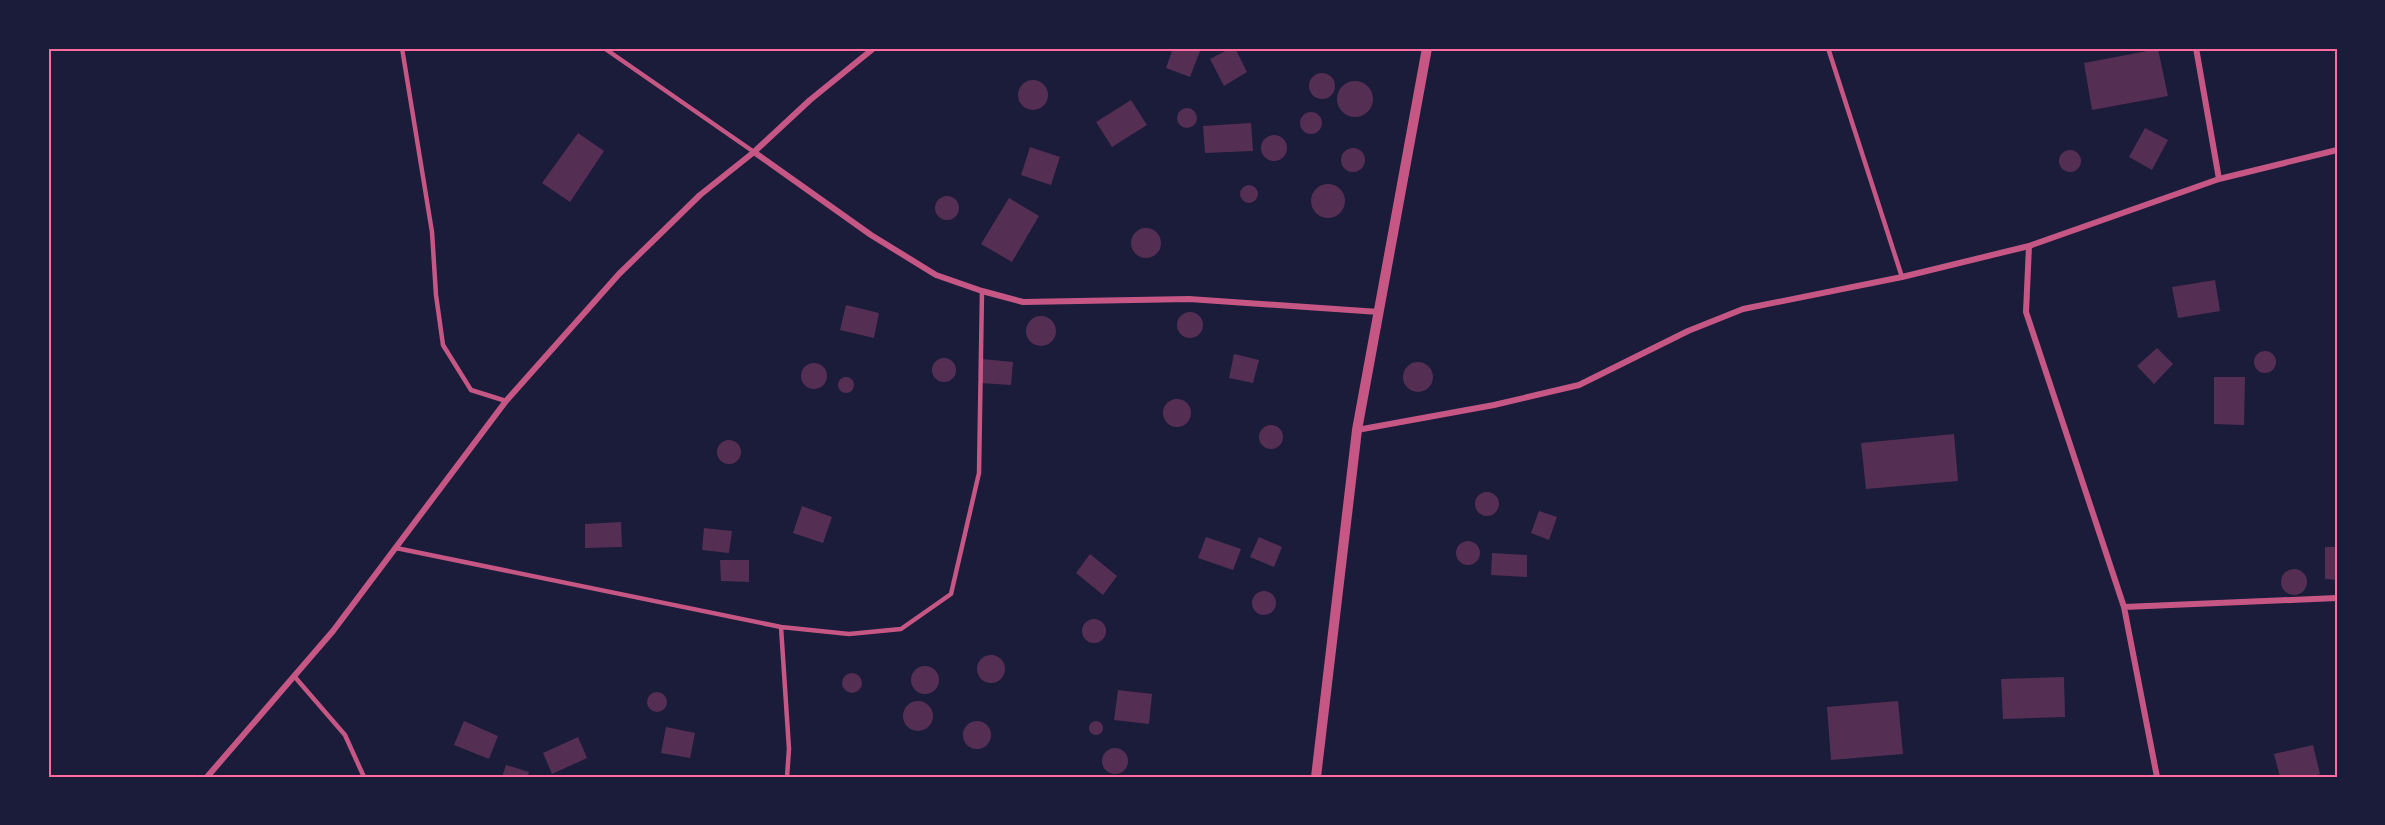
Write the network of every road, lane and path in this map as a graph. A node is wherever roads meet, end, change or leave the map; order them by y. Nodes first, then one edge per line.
1 (402, 48) edge
2 (604, 48) edge
3 (874, 48) edge
4 (1427, 48) edge
5 (1828, 48) edge
6 (2196, 48) edge
7 (2337, 150) edge
8 (754, 152) junction
9 (2219, 179) junction
10 (2029, 246) junction
11 (1902, 277) junction
12 (982, 291) junction
13 (1379, 312) junction
14 (506, 401) junction
15 (1357, 430) junction
16 (396, 548) junction
17 (2337, 598) edge
18 (2124, 607) junction
19 (780, 627) junction
20 (294, 676) junction
21 (207, 777) edge
22 (364, 777) edge
23 (787, 777) edge
24 (1316, 777) edge
25 (2157, 777) edge

1 - 14 lane
2 - 8 lane
3 - 8 street
4 - 13 street
5 - 11 lane
6 - 9 street
7 - 9 street
8 - 12 street
8 - 14 street
9 - 10 street
10 - 11 street
10 - 18 street
11 - 15 street
12 - 13 street
12 - 19 lane
13 - 15 street
14 - 16 street
15 - 24 street
16 - 19 lane
16 - 20 street
17 - 18 street
18 - 25 street
19 - 23 lane
20 - 21 street
20 - 22 lane

